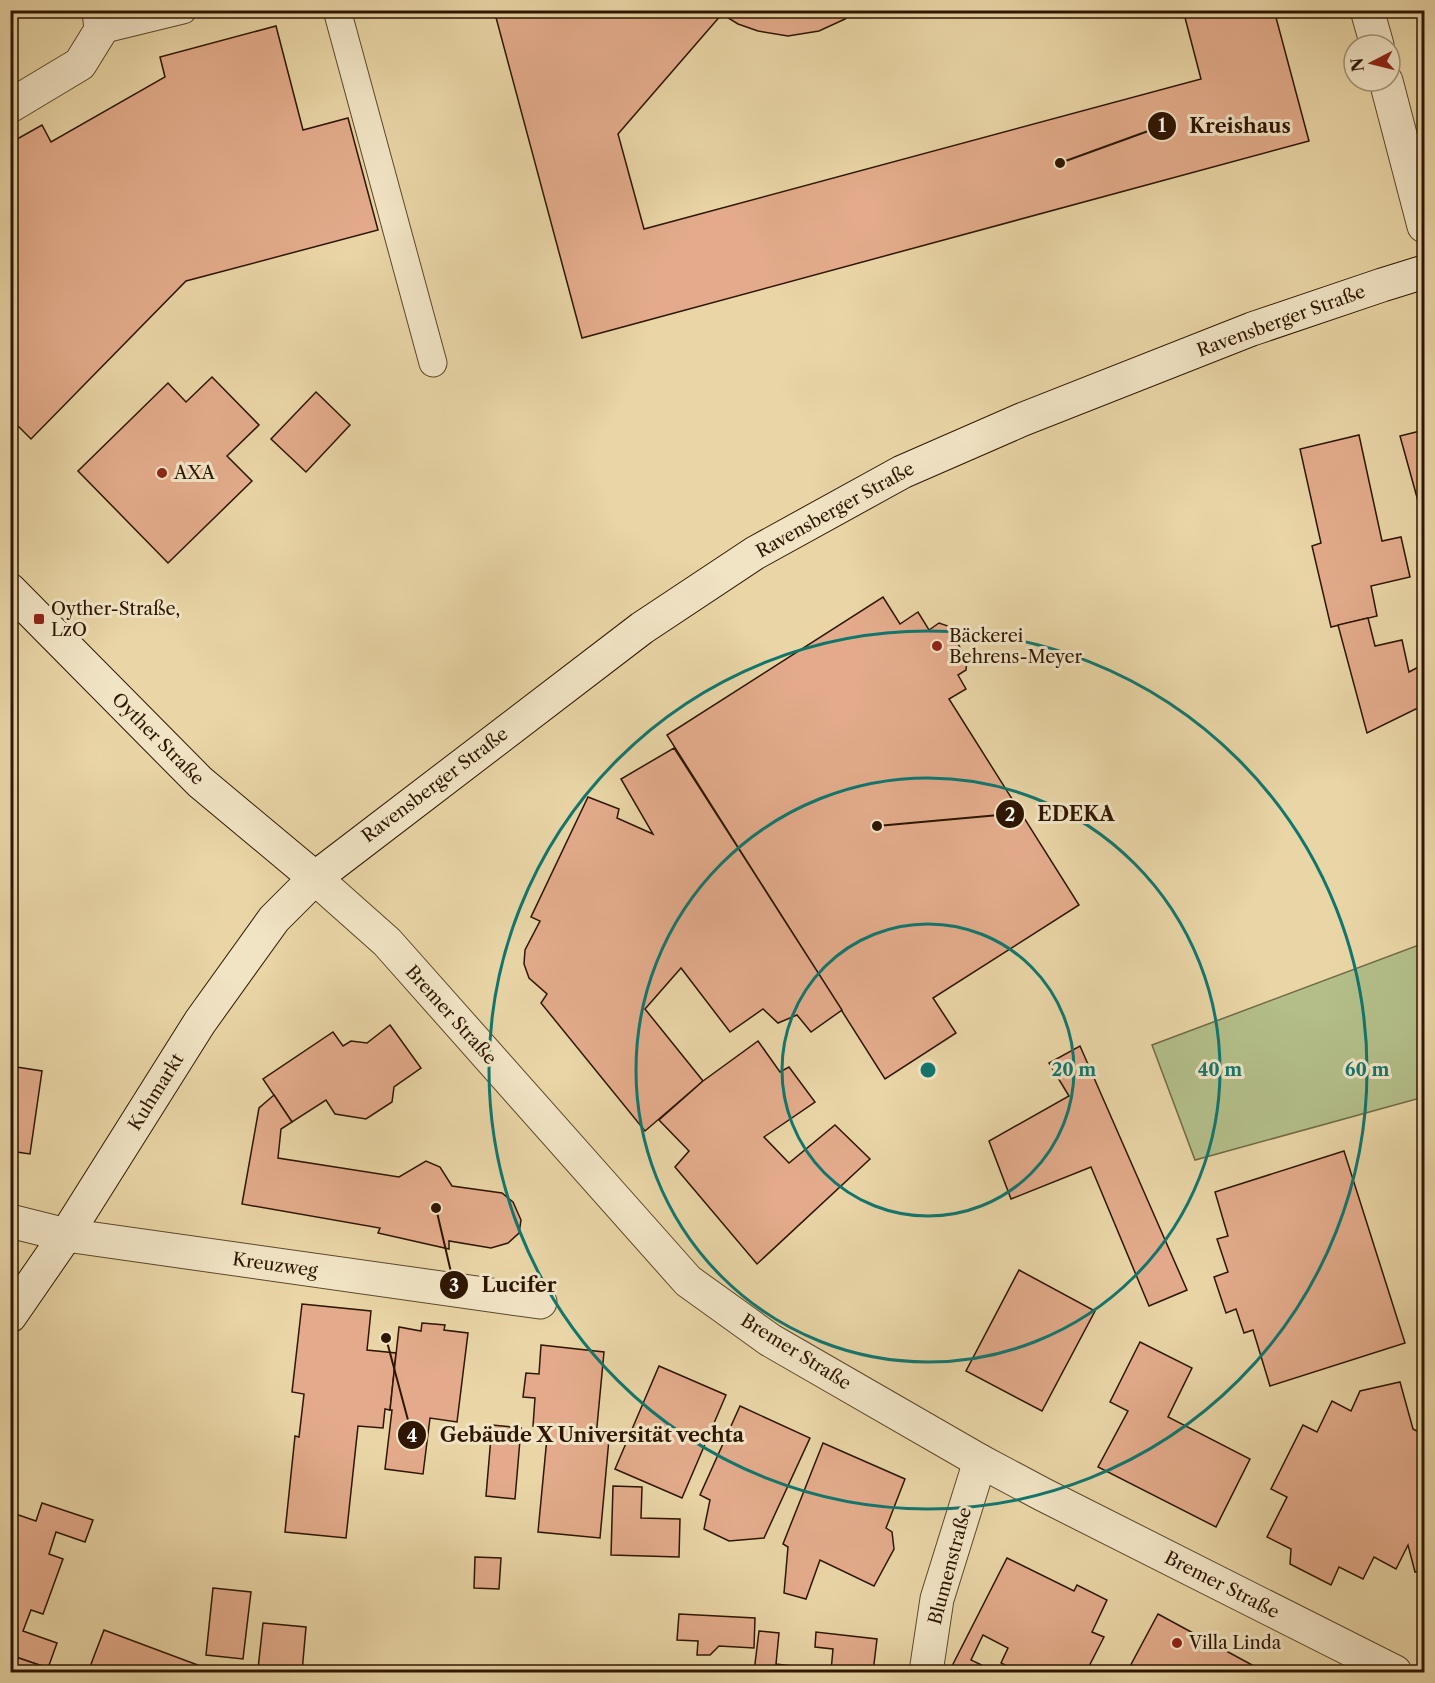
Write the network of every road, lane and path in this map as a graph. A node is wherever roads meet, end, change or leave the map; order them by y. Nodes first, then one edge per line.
1 (183, 10) edge
2 (337, 10) edge
3 (1367, 10) edge
4 (100, 20) edge
5 (1374, 33) edge
6 (1389, 93) edge
7 (10, 106) edge
8 (1425, 226) edge
9 (1425, 272) edge
10 (433, 363) dead end
11 (10, 590) edge
12 (315, 878) junction
13 (10, 1221) edge
14 (66, 1236) junction
15 (540, 1302) dead end
16 (10, 1316) edge
17 (980, 1461) junction
18 (926, 1672) edge
19 (1395, 1672) edge

1 - 4 lane
2 - 10 lane
3 - 5 street
4 - 7 street
6 - 8 street
9 - 12 street, Ravensberger Straße
11 - 12 street, Oyther Straße
12 - 14 street, Kuhmarkt
12 - 17 street, Bremer Straße
13 - 14 street, Kreuzweg
14 - 15 street, Kreuzweg
14 - 16 street, Kuhmarkt
17 - 18 street, Blumenstraße
17 - 19 street, Bremer Straße

